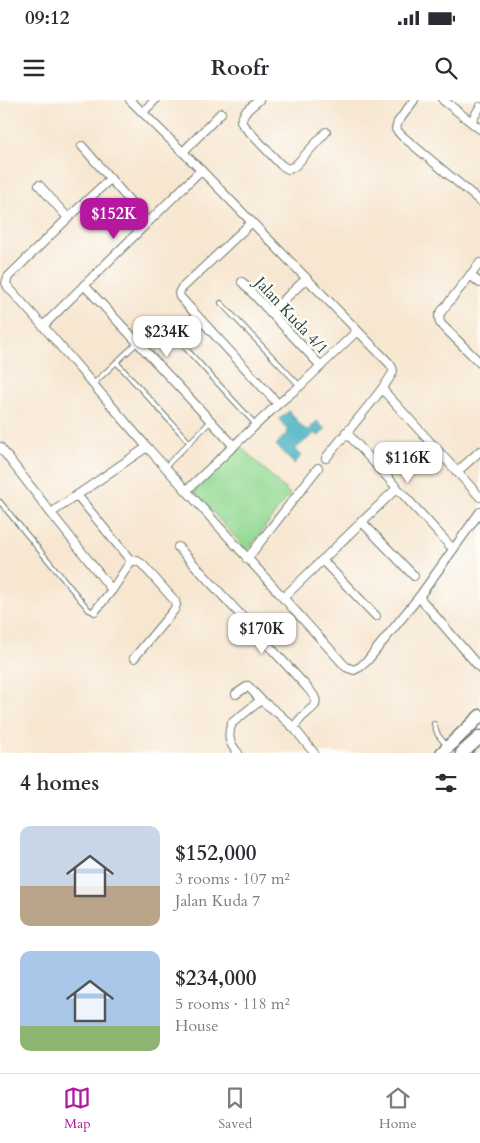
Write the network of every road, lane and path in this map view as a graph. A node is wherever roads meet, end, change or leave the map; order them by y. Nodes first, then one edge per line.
1 (130, 100) edge
2 (155, 100) edge
3 (258, 100) edge
4 (414, 100) edge
5 (443, 100) edge
6 (480, 107) edge
7 (143, 112) junction
8 (222, 113) dead end
9 (470, 122) junction
10 (480, 129) edge
11 (326, 132) dead end
12 (82, 146) dead end
13 (183, 152) junction
14 (201, 170) junction
15 (110, 179) junction
16 (39, 185) dead end
17 (480, 201) edge
18 (68, 218) junction
19 (148, 222) junction
20 (252, 222) junction
21 (480, 263) edge
22 (470, 275) junction
23 (306, 279) junction
24 (242, 282) dead end
25 (480, 283) edge
26 (84, 285) junction
27 (222, 303) dead end
28 (270, 313) junction
29 (198, 318) junction
30 (43, 326) junction
31 (357, 331) junction
32 (137, 343) junction
33 (116, 362) junction
34 (480, 364) edge
35 (321, 366) junction
36 (92, 384) junction
37 (300, 386) junction
38 (382, 389) junction
39 (278, 404) junction
40 (211, 421) junction
41 (256, 425) junction
42 (346, 432) junction
43 (189, 442) junction
44 (234, 446) junction
45 (0, 447) edge
46 (147, 447) junction
47 (480, 451) edge
48 (3, 457) edge
49 (326, 458) dead end
50 (164, 467) junction
51 (318, 468) dead end
52 (457, 472) junction
53 (396, 488) junction
54 (186, 491) junction
55 (77, 496) junction
56 (480, 497) edge
57 (0, 502) edge
58 (480, 512) edge
59 (51, 513) junction
60 (361, 521) junction
61 (178, 547) dead end
62 (453, 549) junction
63 (247, 559) junction
64 (322, 560) junction
65 (131, 561) junction
66 (414, 576) dead end
67 (112, 590) junction
68 (418, 597) junction
69 (283, 598) junction
70 (95, 611) joint
71 (376, 616) dead end
72 (134, 658) dead end
73 (480, 668) edge
74 (236, 694) dead end
75 (261, 700) junction
76 (480, 716) edge
77 (434, 724) dead end
78 (294, 728) junction
79 (479, 738) edge
80 (445, 750) edge
81 (238, 753) edge
82 (314, 753) edge
83 (462, 753) edge

1 - 7 street
2 - 7 street
3 - 11 street
4 - 17 street
5 - 9 street
6 - 9 street
7 - 13 street
8 - 13 street
9 - 10 street
12 - 15 street
13 - 14 street
14 - 19 street
14 - 20 street
15 - 18 street
15 - 19 street
16 - 18 street
18 - 30 street
19 - 26 street
20 - 23 street
20 - 29 street
21 - 22 street
22 - 25 street
22 - 34 street
23 - 28 street
23 - 31 street
24 - 28 street, Jalan Kuda 4/1
26 - 30 street
26 - 32 street
27 - 37 lane
28 - 35 street, Jalan Kuda 4/1
29 - 39 street
29 - 41 lane
30 - 36 street
31 - 35 street
31 - 38 street
32 - 33 lane
32 - 40 street
33 - 36 lane
33 - 43 lane
35 - 37 street
36 - 46 street
37 - 39 street
38 - 42 street
38 - 52 street
39 - 41 street
40 - 43 lane
40 - 44 street
41 - 44 street
42 - 49 street
42 - 53 street
43 - 50 lane
44 - 54 street
45 - 48 street
46 - 50 street
46 - 55 street
47 - 52 street
48 - 59 street
50 - 54 street
51 - 63 street
52 - 56 street
53 - 60 street
53 - 62 street
54 - 63 street
55 - 59 street
55 - 65 street
57 - 70 lane
58 - 62 street
59 - 67 street
60 - 64 street
60 - 66 street
61 - 78 street
62 - 68 street
63 - 69 street
64 - 69 street
64 - 71 street
65 - 67 street
65 - 72 street
67 - 70 street
68 - 69 street
68 - 73 street
74 - 75 street
75 - 78 street
75 - 81 street
76 - 80 highway
77 - 80 lane
78 - 82 street
79 - 83 highway

